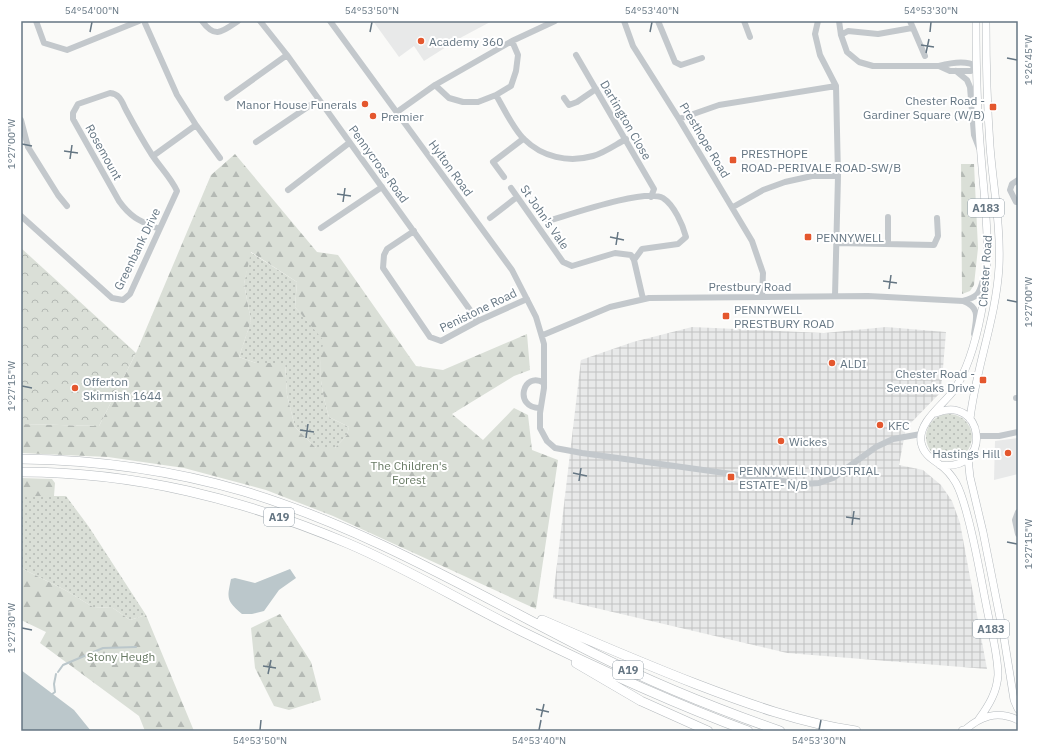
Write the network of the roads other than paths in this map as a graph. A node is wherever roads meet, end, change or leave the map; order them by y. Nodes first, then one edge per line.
1 (36, 21) edge
2 (139, 21) edge
3 (144, 21) edge
4 (202, 21) edge
5 (238, 21) edge
6 (260, 21) edge
7 (330, 21) edge
8 (555, 21) edge
9 (624, 21) edge
10 (658, 21) edge
11 (744, 21) edge
12 (818, 21) edge
13 (839, 21) edge
14 (910, 21) edge
15 (976, 21) edge
16 (986, 21) edge
17 (912, 28) junction
18 (840, 35) junction
19 (750, 37) dead end
20 (512, 41) junction
21 (287, 55) junction
22 (576, 56) dead end
23 (925, 56) dead end
24 (702, 58) dead end
25 (939, 66) junction
26 (976, 66) junction
27 (986, 66) junction
28 (956, 71) junction
29 (435, 86) junction
30 (836, 86) junction
31 (596, 89) junction
32 (115, 94) joint
33 (496, 95) junction
34 (227, 98) dead end
35 (564, 98) dead end
36 (318, 100) junction
37 (397, 112) junction
38 (679, 119) junction
39 (21, 120) edge
40 (196, 125) junction
41 (523, 139) junction
42 (626, 139) junction
43 (256, 142) dead end
44 (350, 143) junction
45 (152, 156) junction
46 (981, 156) junction
47 (220, 158) dead end
48 (838, 176) junction
49 (504, 177) dead end
50 (1018, 180) edge
51 (382, 187) junction
52 (511, 188) dead end
53 (288, 190) dead end
54 (651, 196) junction
55 (517, 197) junction
56 (1018, 202) edge
57 (67, 206) dead end
58 (732, 207) junction
59 (21, 216) edge
60 (888, 217) dead end
61 (490, 218) dead end
62 (937, 218) dead end
63 (548, 221) dead end
64 (320, 228) dead end
65 (159, 229) junction
66 (414, 232) junction
67 (836, 243) junction
68 (888, 244) junction
69 (634, 260) junction
70 (987, 268) junction
71 (835, 296) junction
72 (762, 297) junction
73 (527, 299) junction
74 (643, 299) junction
75 (963, 301) junction
76 (478, 321) junction
77 (543, 335) junction
78 (973, 348) junction
79 (544, 383) junction
80 (540, 408) junction
81 (934, 414) junction
82 (970, 419) junction
83 (1018, 432) edge
84 (921, 434) junction
85 (977, 436) junction
86 (968, 458) junction
87 (21, 459) edge
88 (940, 464) junction
89 (21, 472) edge
90 (1018, 512) edge
91 (1018, 534) edge
92 (481, 595) junction
93 (518, 629) junction
94 (1018, 709) edge
95 (979, 719) junction
96 (1018, 720) edge
97 (708, 731) edge
98 (748, 731) edge
99 (780, 731) edge
100 (856, 731) edge
101 (964, 731) edge

1 - 2 street
3 - 40 street
4 - 5 street
6 - 21 street, Pennycross Road
7 - 37 street, Hylton Road
8 - 20 street
9 - 38 street, Presthope Road
10 - 24 street
11 - 19 street
12 - 30 street
13 - 18 street
14 - 17 street
15 - 26 main road, Chester Road / A183
16 - 27 main road, Chester Road / A183
17 - 18 street
17 - 23 street
18 - 25 street
20 - 29 street
20 - 33 street
21 - 34 street
21 - 36 street, Pennycross Road
22 - 31 street, Dartington Close
25 - 26 street
25 - 28 street
26 - 27 main road
26 - 28 street
26 - 46 main road, Chester Road / A183
27 - 82 main road, Chester Road / A183
28 - 46 street
29 - 33 street
29 - 37 street
30 - 38 street
30 - 48 street
31 - 35 street
31 - 42 street, Dartington Close
32 - 45 street, Greenbank Drive
32 - 65 street, Rosemount
33 - 41 street
36 - 43 street
36 - 44 street, Pennycross Road
37 - 73 street, Hylton Road
38 - 58 street, Presthope Road
39 - 57 street
40 - 45 street
40 - 47 street
41 - 42 street
41 - 49 street
42 - 54 street, Dartington Close
44 - 51 street, Pennycross Road
44 - 53 street
45 - 65 street, Greenbank Drive
46 - 70 main road, Chester Road / A183
48 - 58 street
48 - 67 street
50 - 56 street
51 - 64 street
51 - 66 street, Pennycross Road
52 - 55 street, St John's Vale
54 - 63 street
54 - 69 street
55 - 61 street
55 - 69 street, St John's Vale
58 - 72 street, Presthope Road
59 - 65 street, Greenbank Drive
60 - 68 street
62 - 68 street
66 - 76 street, Pennycross Road
66 - 76 street, Penistone Road
67 - 68 street
67 - 71 street
69 - 74 street
70 - 75 street
70 - 78 main road, Chester Road / A183
71 - 72 street, Prestbury Road
71 - 75 street, Prestbury Road
72 - 74 street, Prestbury Road
73 - 76 street, Penistone Road
73 - 77 street, Hylton Road
74 - 77 street, Prestbury Road
75 - 78 street
77 - 79 street
78 - 81 main road, Chester Road / A183
79 - 80 street
79 - 80 street
80 - 84 street
81 - 82 main road
81 - 84 main road, Chester Road / A183
82 - 85 main road, Chester Road / A183
83 - 85 street
84 - 88 main road, A183
85 - 86 main road
86 - 88 main road
86 - 94 main road, A183
87 - 92 highway, A19
88 - 95 main road, A183
89 - 93 highway, A19
90 - 91 street
92 - 99 highway, A19
92 - 100 highway
93 - 97 highway
93 - 98 highway, A19
95 - 96 main road
95 - 101 main road

